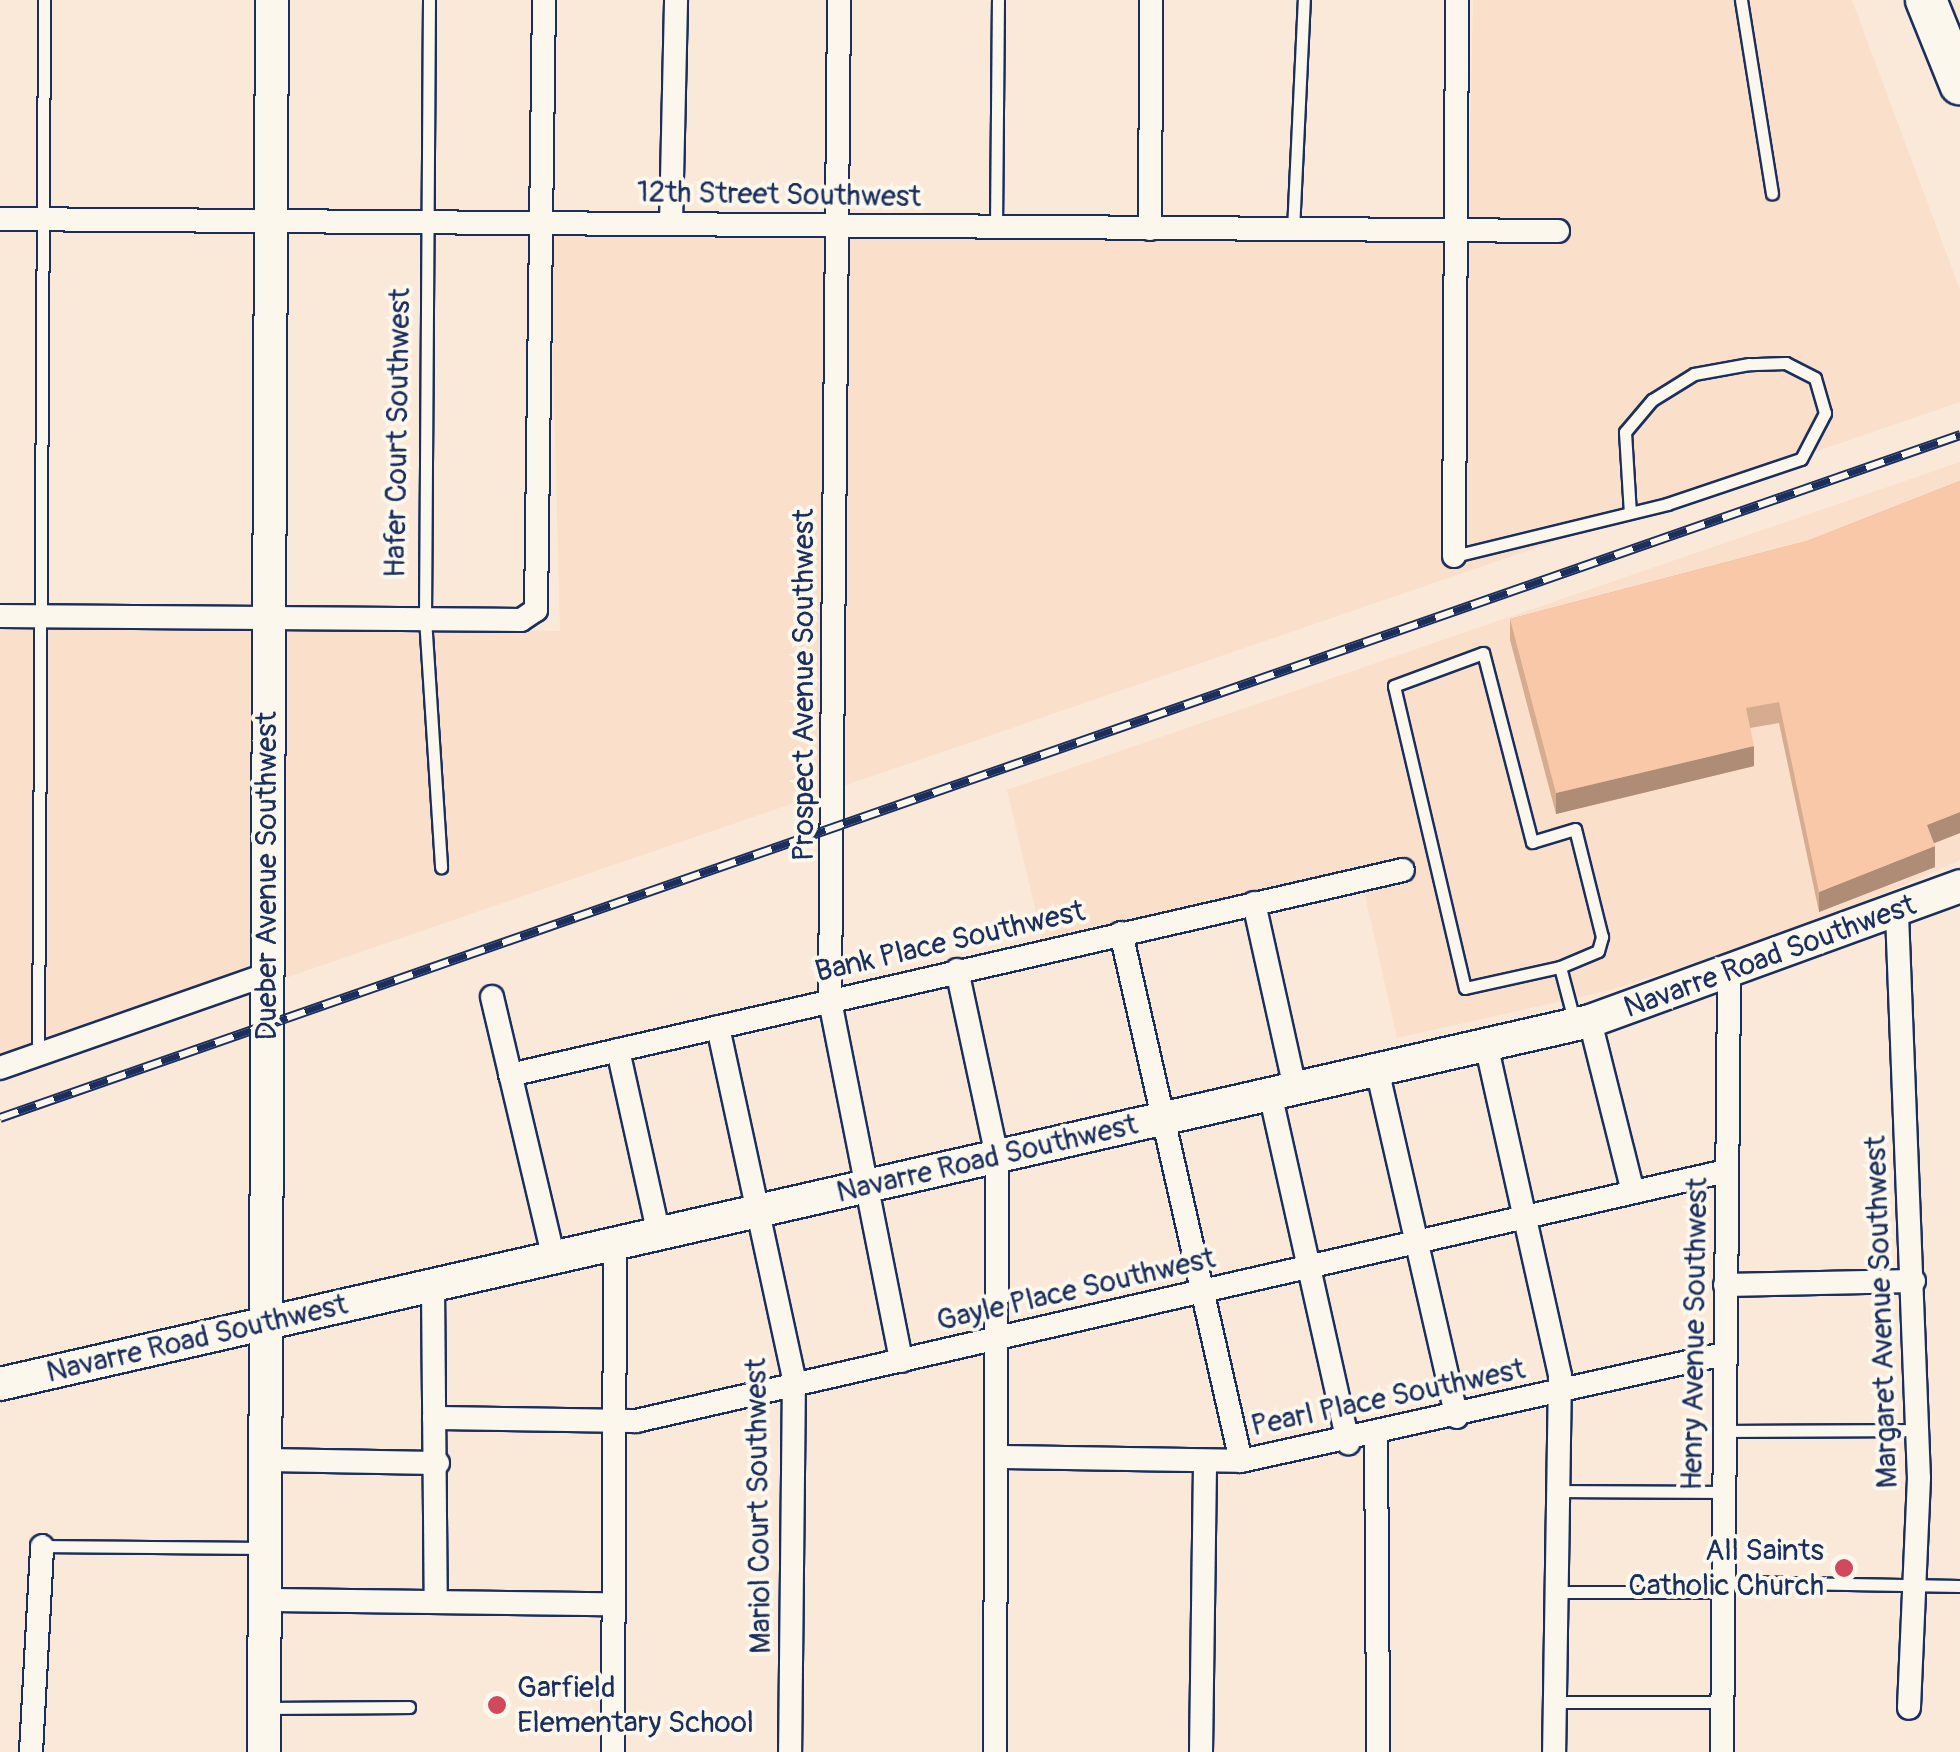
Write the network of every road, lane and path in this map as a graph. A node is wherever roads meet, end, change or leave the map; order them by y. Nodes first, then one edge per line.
1 (44, 0) edge
2 (272, 0) edge
3 (429, 0) edge
4 (544, 0) edge
5 (676, 0) edge
6 (840, 0) edge
7 (998, 0) edge
8 (1151, 0) edge
9 (1304, 0) edge
10 (1458, 0) edge
11 (1741, 0) edge
12 (1926, 0) edge
13 (1940, 0) edge
14 (1960, 48) edge
15 (1960, 84) edge
16 (1772, 194) dead end
17 (0, 219) edge
18 (43, 219) junction
19 (270, 220) junction
20 (430, 222) junction
21 (541, 223) junction
22 (671, 224) junction
23 (837, 226) junction
24 (996, 227) junction
25 (1150, 229) junction
26 (1293, 230) junction
27 (1558, 230) dead end
28 (1456, 231) junction
29 (1630, 513) junction
30 (1454, 556) joint
31 (0, 616) edge
32 (41, 616) junction
33 (268, 618) junction
34 (426, 618) junction
35 (441, 867) dead end
36 (1403, 870) dead end
37 (1960, 886) edge
38 (1254, 903) junction
39 (1897, 914) junction
40 (1121, 933) junction
41 (1560, 967) junction
42 (957, 970) junction
43 (266, 975) junction
44 (1728, 976) junction
45 (492, 998) dead end
46 (830, 1001) junction
47 (1583, 1022) junction
48 (718, 1027) junction
49 (1486, 1044) junction
50 (618, 1050) junction
51 (38, 1055) junction
52 (0, 1068) edge
53 (1377, 1069) junction
54 (510, 1075) junction
55 (1282, 1090) junction
56 (1162, 1118) junction
57 (997, 1156) junction
58 (1726, 1172) junction
59 (866, 1187) junction
60 (1633, 1192) junction
61 (760, 1211) junction
62 (1526, 1215) junction
63 (659, 1235) junction
64 (1418, 1241) junction
65 (615, 1245) junction
66 (554, 1259) junction
67 (1310, 1267) junction
68 (1914, 1281) junction
69 (434, 1286) junction
70 (1726, 1286) junction
71 (1202, 1293) junction
72 (266, 1324) junction
73 (999, 1338) junction
74 (1725, 1354) junction
75 (900, 1361) junction
76 (0, 1384) edge
77 (794, 1388) junction
78 (1558, 1390) junction
79 (1457, 1417) junction
80 (434, 1418) junction
81 (616, 1420) junction
82 (1918, 1430) junction
83 (1724, 1431) junction
84 (1376, 1436) junction
85 (1348, 1443) junction
86 (999, 1457) junction
87 (265, 1460) junction
88 (1241, 1460) junction
89 (1205, 1462) junction
90 (438, 1463) junction
91 (1556, 1490) junction
92 (1723, 1492) junction
93 (42, 1546) joint
94 (264, 1548) junction
95 (1918, 1584) junction
96 (1723, 1586) junction
97 (1960, 1586) edge
98 (1555, 1592) junction
99 (264, 1600) junction
100 (436, 1601) junction
101 (614, 1604) junction
102 (1554, 1702) junction
103 (1722, 1702) junction
104 (409, 1707) dead end
105 (265, 1708) junction
106 (1909, 1708) dead end
107 (32, 1752) edge
108 (264, 1752) edge
109 (613, 1752) edge
110 (790, 1752) edge
111 (995, 1752) edge
112 (1201, 1752) edge
113 (1378, 1752) edge
114 (1554, 1752) edge
115 (1722, 1752) edge

1 - 18 lane
2 - 19 street, Dueber Avenue Southwest
3 - 20 lane, Hafer Court Southwest
4 - 21 street
5 - 22 street
6 - 23 street, Prospect Avenue Southwest
7 - 24 lane
8 - 25 street
9 - 26 lane
10 - 28 street
11 - 16 lane
12 - 15 highway
13 - 14 highway
17 - 18 street, 12th Street Southwest
18 - 19 street, 12th Street Southwest
18 - 32 lane
19 - 20 street, 12th Street Southwest
19 - 33 street, Dueber Avenue Southwest
20 - 21 street, 12th Street Southwest
20 - 34 lane, Hafer Court Southwest
21 - 22 street, 12th Street Southwest
21 - 34 street
22 - 23 street, 12th Street Southwest
23 - 24 street, 12th Street Southwest
23 - 46 street, Prospect Avenue Southwest
24 - 25 street, 12th Street Southwest
25 - 26 street, 12th Street Southwest
26 - 28 street, 12th Street Southwest
27 - 28 street, 12th Street Southwest
28 - 30 street
29 - 29 lane
29 - 30 lane
31 - 32 street
32 - 33 street
32 - 51 lane
33 - 34 street
33 - 43 street, Dueber Avenue Southwest
34 - 35 lane, Hafer Court Southwest
36 - 38 street, Bank Place Southwest
37 - 39 street, Navarre Road Southwest
38 - 40 street, Bank Place Southwest
38 - 55 street
39 - 44 street, Navarre Road Southwest
39 - 68 street, Margaret Avenue Southwest
40 - 42 street, Bank Place Southwest
40 - 56 street
41 - 41 lane
41 - 47 lane
42 - 46 street, Bank Place Southwest
42 - 57 street
43 - 51 street
43 - 72 street, Dueber Avenue Southwest
44 - 47 street, Navarre Road Southwest
44 - 58 street, Henry Avenue Southwest
45 - 54 street
46 - 48 street, Bank Place Southwest
46 - 59 street, Prospect Avenue Southwest
47 - 49 street, Navarre Road Southwest
47 - 60 street
48 - 50 street, Bank Place Southwest
48 - 61 street, Mariol Court Southwest
49 - 53 street, Navarre Road Southwest
49 - 62 street
50 - 54 street, Bank Place Southwest
50 - 63 street
51 - 52 street
53 - 55 street, Navarre Road Southwest
53 - 64 street
54 - 66 street
55 - 56 street, Navarre Road Southwest
55 - 67 street
56 - 57 street, Navarre Road Southwest
56 - 71 street
57 - 59 street, Navarre Road Southwest
57 - 73 street
58 - 60 street, Gayle Place Southwest
58 - 70 street, Henry Avenue Southwest
59 - 61 street, Navarre Road Southwest
59 - 75 street, Prospect Avenue Southwest
60 - 62 street, Gayle Place Southwest
61 - 63 street, Navarre Road Southwest
61 - 77 street, Mariol Court Southwest
62 - 64 street, Gayle Place Southwest
62 - 78 street
63 - 65 street, Navarre Road Southwest
64 - 67 street, Gayle Place Southwest
64 - 79 street
65 - 66 street, Navarre Road Southwest
65 - 81 street
66 - 69 street, Navarre Road Southwest
67 - 71 street, Gayle Place Southwest
67 - 85 street
68 - 70 street
68 - 82 street, Margaret Avenue Southwest
69 - 72 street, Navarre Road Southwest
69 - 80 street
70 - 74 street, Henry Avenue Southwest
71 - 73 street, Gayle Place Southwest
71 - 88 street
72 - 76 street, Navarre Road Southwest
72 - 87 street, Dueber Avenue Southwest
73 - 75 street, Gayle Place Southwest
73 - 86 street
74 - 78 street, Pearl Place Southwest
74 - 83 street, Henry Avenue Southwest
75 - 77 street, Gayle Place Southwest
77 - 81 street, Gayle Place Southwest
77 - 110 street, Mariol Court Southwest
78 - 79 street, Pearl Place Southwest
78 - 91 street
79 - 84 street, Pearl Place Southwest
80 - 81 street, Gayle Place Southwest
80 - 90 street
81 - 101 street
82 - 83 lane
82 - 95 street, Margaret Avenue Southwest
83 - 92 street, Henry Avenue Southwest
84 - 85 street, Pearl Place Southwest
84 - 113 street
85 - 88 street, Pearl Place Southwest
86 - 89 street, Pearl Place Southwest
86 - 111 street
87 - 90 street
87 - 94 street, Dueber Avenue Southwest
88 - 89 street, Pearl Place Southwest
89 - 112 street
90 - 100 street
91 - 92 lane
91 - 98 street
92 - 96 street, Henry Avenue Southwest
93 - 94 lane
93 - 107 street
94 - 99 street, Dueber Avenue Southwest
95 - 96 lane
95 - 97 lane
95 - 106 street, Margaret Avenue Southwest
96 - 98 lane
96 - 103 street, Henry Avenue Southwest
98 - 102 street
99 - 100 street
99 - 105 street, Dueber Avenue Southwest
100 - 101 street
101 - 109 street
102 - 103 lane
102 - 114 street
103 - 115 street, Henry Avenue Southwest
104 - 105 lane
105 - 108 street, Dueber Avenue Southwest

